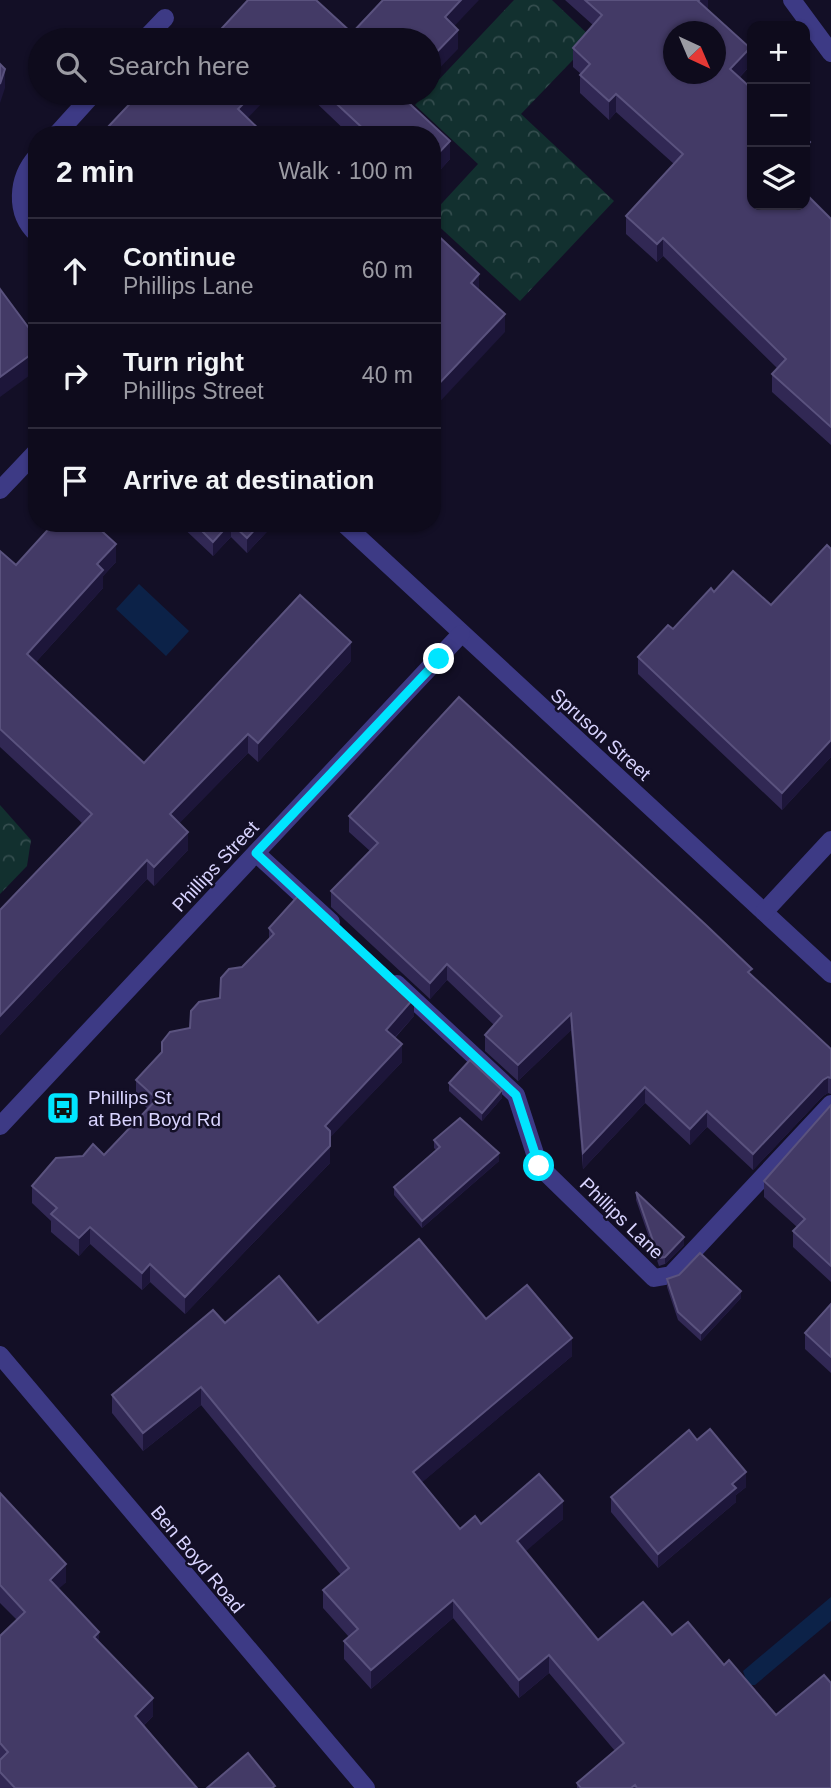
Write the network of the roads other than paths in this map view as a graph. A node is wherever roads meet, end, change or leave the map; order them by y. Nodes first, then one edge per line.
1 (792, 0) edge
2 (165, 18) dead end
3 (155, 28) edge
4 (831, 53) edge
5 (83, 105) edge
6 (64, 126) edge
7 (28, 166) edge
8 (28, 220) edge
9 (28, 460) edge
10 (0, 490) edge
11 (353, 532) edge
12 (461, 634) junction
13 (831, 840) edge
14 (256, 853) junction
15 (764, 912) junction
16 (346, 936) edge
17 (386, 974) edge
18 (831, 974) edge
19 (831, 1104) edge
20 (0, 1126) edge
21 (0, 1355) edge
22 (366, 1788) edge

1 - 4 street
2 - 3 street
5 - 6 street
7 - 8 street
9 - 10 street
11 - 12 street, Spruson Street
12 - 14 street, Phillips Street
12 - 15 street, Spruson Street
13 - 15 street
14 - 16 street
14 - 20 street, Phillips Street
15 - 18 street, Spruson Street
17 - 19 street, Phillips Lane
21 - 22 street, Ben Boyd Road

